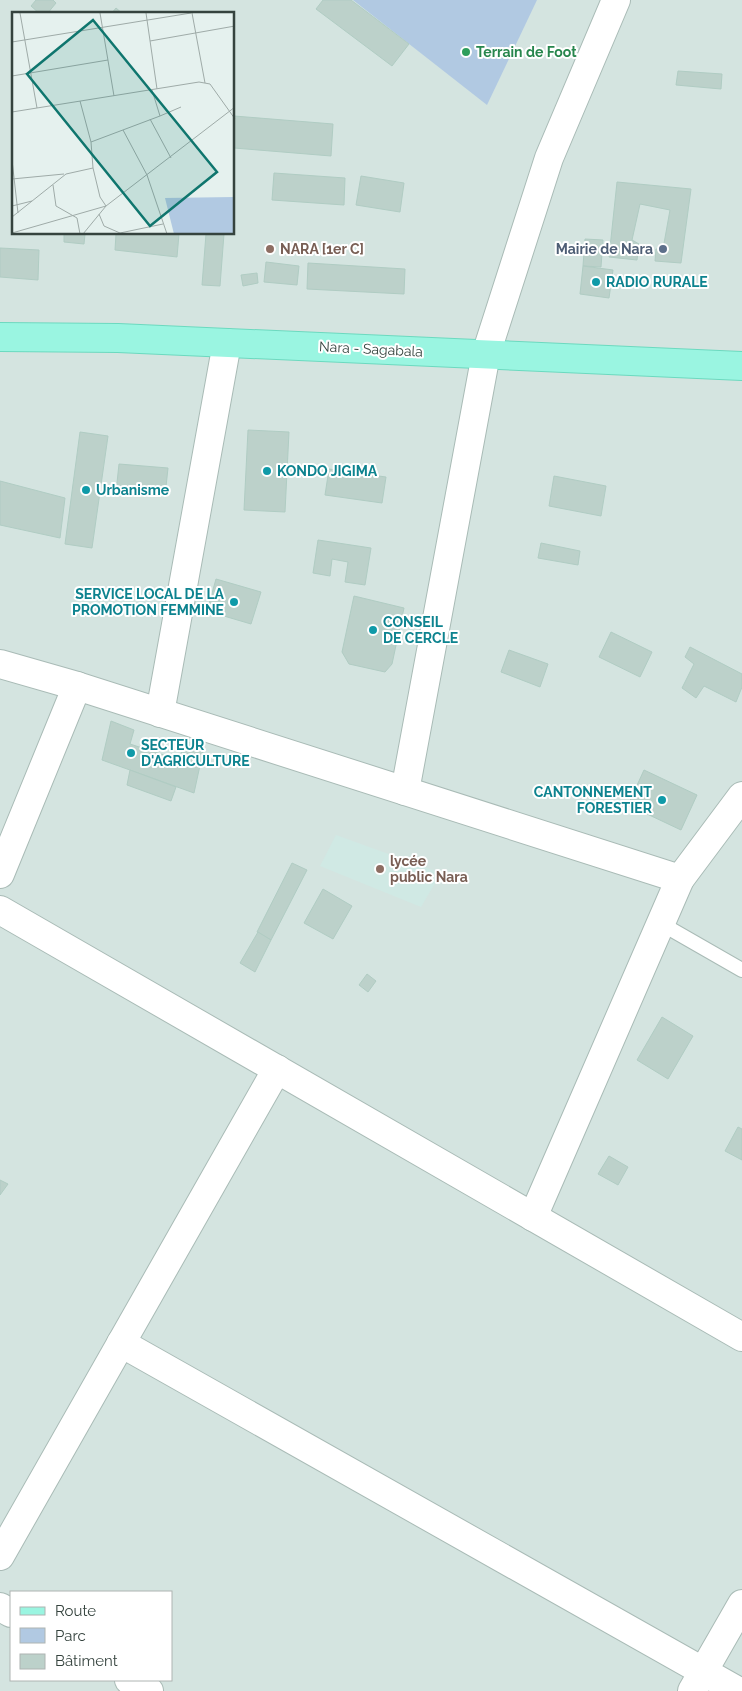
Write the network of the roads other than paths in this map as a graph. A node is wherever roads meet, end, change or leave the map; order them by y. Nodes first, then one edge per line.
1 (616, 0) edge
2 (0, 336) edge
3 (227, 343) junction
4 (486, 354) junction
5 (742, 366) edge
6 (0, 664) edge
7 (76, 686) junction
8 (160, 713) junction
9 (405, 791) junction
10 (742, 796) edge
11 (0, 874) edge
12 (680, 879) junction
13 (0, 910) edge
14 (660, 923) junction
15 (742, 970) edge
16 (277, 1069) junction
17 (533, 1217) junction
18 (742, 1337) edge
19 (121, 1343) junction
20 (0, 1556) edge
21 (742, 1604) edge
22 (131, 1681) edge
23 (697, 1681) edge
24 (149, 1691) edge
25 (738, 1691) edge

1 - 4 street
2 - 3 main road, Nara - Sagabala
3 - 4 main road, Nara - Sagabala
3 - 8 street
4 - 5 main road, Nara - Sagabala
4 - 9 street
6 - 7 street
7 - 8 street
7 - 11 street
8 - 9 street
9 - 12 street
10 - 12 street
12 - 14 street
13 - 16 street
14 - 15 lane
14 - 17 street
16 - 17 street
16 - 19 street
17 - 18 street
19 - 20 street
19 - 23 street
21 - 23 street
22 - 24 street
23 - 25 street

